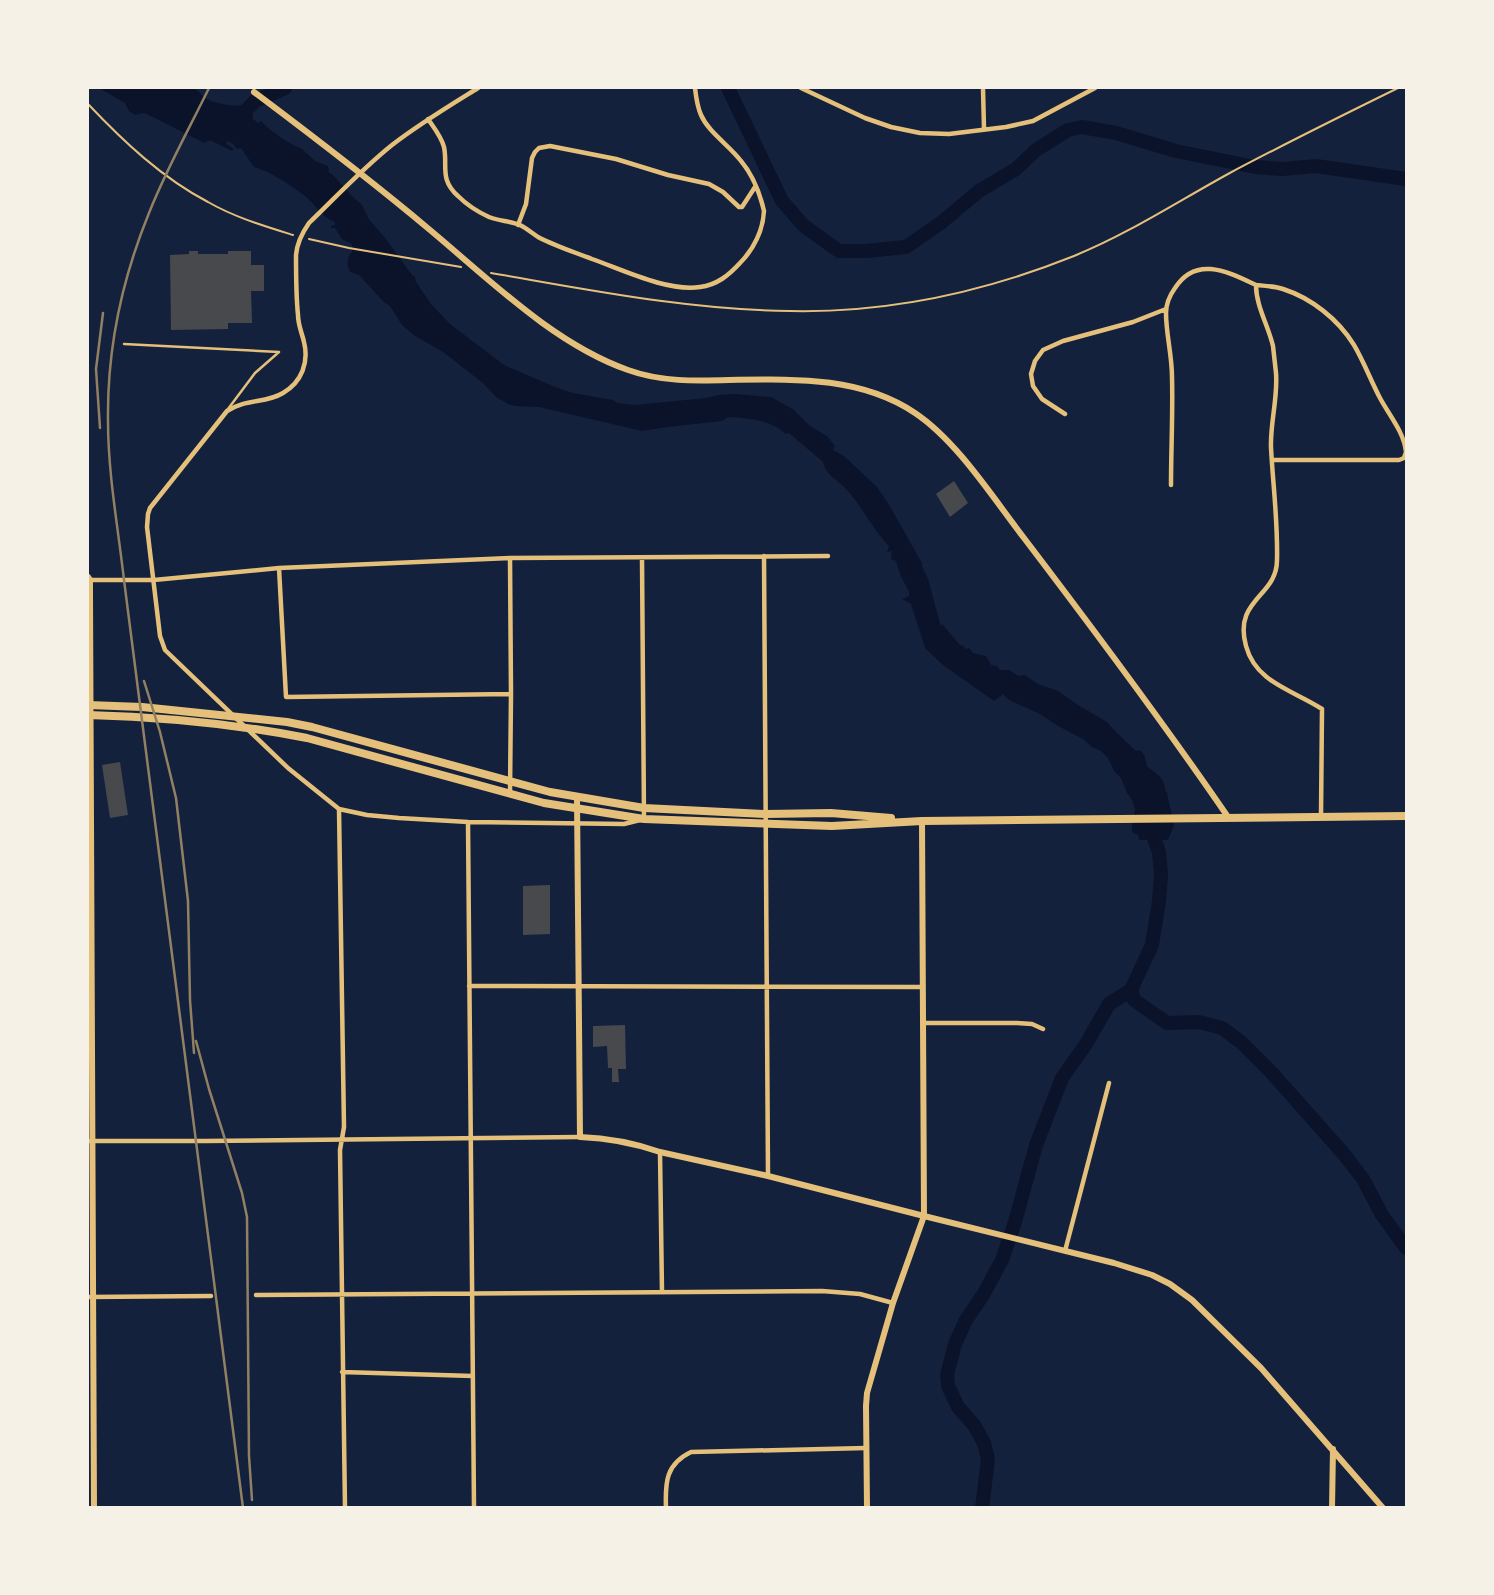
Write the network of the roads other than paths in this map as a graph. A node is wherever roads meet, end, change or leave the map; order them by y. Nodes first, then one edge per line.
1 (478, 88) edge
2 (695, 88) edge
3 (801, 88) edge
4 (983, 88) edge
5 (1095, 88) edge
6 (251, 90) edge
7 (428, 119) junction
8 (984, 129) junction
9 (361, 172) junction
10 (755, 187) junction
11 (518, 225) junction
12 (1256, 285) junction
13 (1166, 309) junction
14 (124, 344) dead end
15 (227, 411) junction
16 (1065, 414) dead end
17 (1406, 452) edge
18 (1273, 460) junction
19 (1171, 485) dead end
20 (764, 556) junction
21 (828, 556) dead end
22 (510, 558) junction
23 (642, 558) junction
24 (279, 568) junction
25 (88, 579) edge
26 (154, 580) junction
27 (512, 694) junction
28 (89, 710) edge
29 (511, 782) junction
30 (510, 794) junction
31 (577, 797) junction
32 (577, 808) junction
33 (644, 808) junction
34 (339, 809) junction
35 (765, 814) junction
36 (1321, 816) junction
37 (1406, 816) edge
38 (1228, 817) junction
39 (644, 819) junction
40 (468, 821) junction
41 (922, 821) junction
42 (578, 823) junction
43 (765, 824) junction
44 (89, 837) edge
45 (90, 986) edge
46 (469, 986) junction
47 (766, 986) junction
48 (923, 986) junction
49 (578, 987) junction
50 (923, 1023) junction
51 (1043, 1029) dead end
52 (1109, 1083) dead end
53 (580, 1137) junction
54 (471, 1139) junction
55 (342, 1140) junction
56 (90, 1141) edge
57 (660, 1152) junction
58 (768, 1177) junction
59 (924, 1216) junction
60 (1065, 1251) junction
61 (662, 1292) junction
62 (256, 1295) dead end
63 (341, 1295) junction
64 (472, 1295) junction
65 (211, 1296) dead end
66 (90, 1297) edge
67 (893, 1303) junction
68 (342, 1373) junction
69 (473, 1376) junction
70 (866, 1448) junction
71 (1333, 1449) junction
72 (91, 1452) edge
73 (94, 1507) edge
74 (345, 1507) edge
75 (474, 1507) edge
76 (666, 1507) edge
77 (867, 1507) edge
78 (1332, 1507) edge
79 (1383, 1507) edge

1 - 7 street
2 - 10 street
3 - 8 street
4 - 8 street
5 - 8 street
6 - 9 street
7 - 9 street
7 - 11 street
9 - 15 street
9 - 38 street
10 - 11 street
10 - 11 street
12 - 13 street
12 - 17 street
12 - 18 street
13 - 16 street
13 - 19 street
14 - 15 lane
15 - 26 street
17 - 18 street
18 - 36 street
20 - 21 street
20 - 23 street
20 - 35 street
22 - 23 street
22 - 24 street
22 - 27 street
23 - 33 street
24 - 26 street
24 - 27 street
25 - 26 street
25 - 28 street
26 - 34 street
27 - 29 street
28 - 29 highway
28 - 30 highway
28 - 44 street
29 - 30 street
29 - 31 highway
30 - 32 highway
31 - 32 street
31 - 33 highway
32 - 39 highway
32 - 42 street
33 - 35 highway
33 - 39 street
34 - 40 street
34 - 55 street
35 - 41 highway
35 - 43 street
36 - 37 highway
36 - 38 highway
38 - 41 highway
39 - 42 street
39 - 43 highway
40 - 42 street
40 - 46 street
41 - 43 highway
41 - 48 street
42 - 49 street
43 - 47 street
44 - 45 street
45 - 56 street
46 - 49 street
46 - 54 street
47 - 48 street
47 - 49 street
47 - 58 street
48 - 50 street
49 - 53 street
50 - 51 street
50 - 59 street
52 - 60 street
53 - 54 street
53 - 57 street
54 - 55 street
54 - 64 street
55 - 56 street
55 - 63 street
56 - 66 street
57 - 58 street
57 - 61 street
58 - 59 street
59 - 60 street
59 - 67 street
60 - 71 street
61 - 64 street
61 - 67 street
62 - 63 street
63 - 64 street
63 - 68 street
64 - 69 street
65 - 66 street
66 - 72 street
67 - 70 street
68 - 69 street
68 - 74 street
69 - 75 street
70 - 76 street
70 - 77 street
71 - 78 street
71 - 79 street
72 - 73 street

